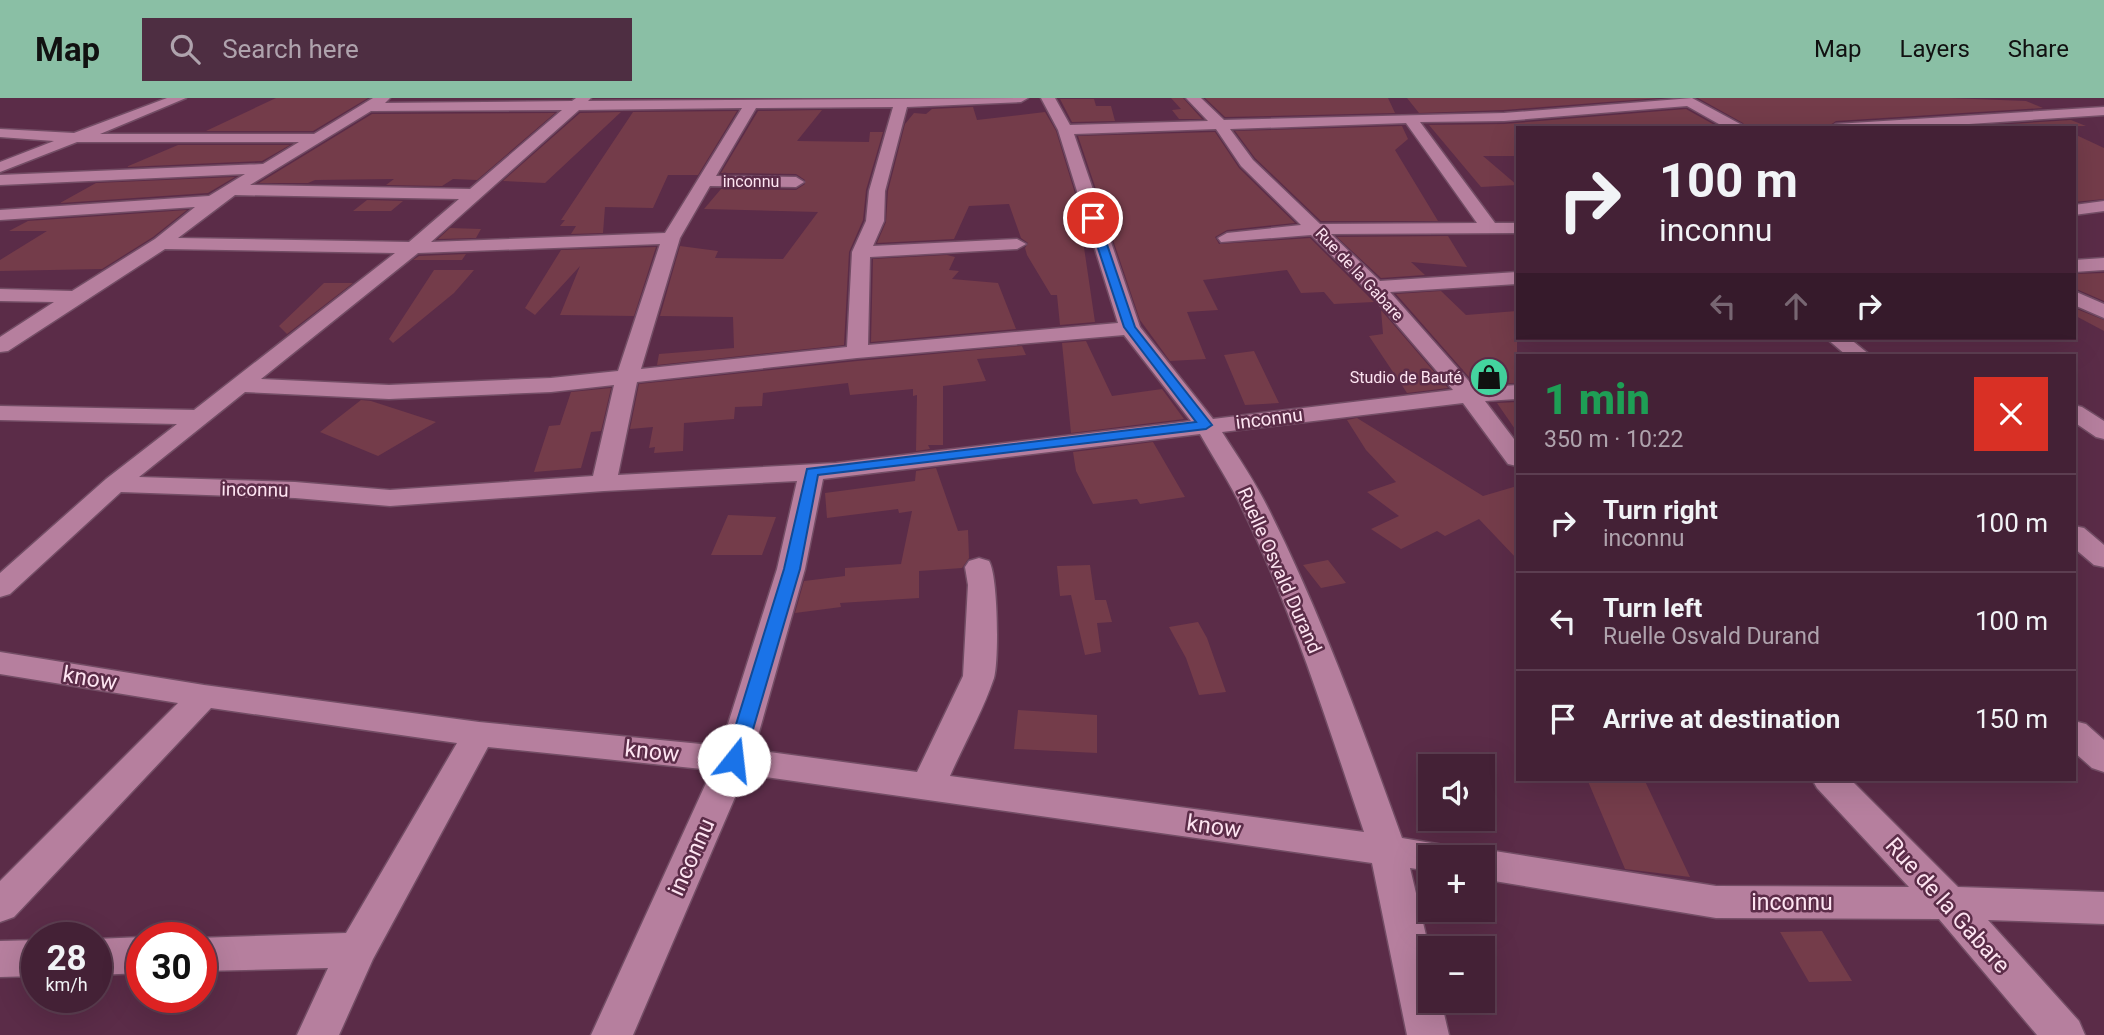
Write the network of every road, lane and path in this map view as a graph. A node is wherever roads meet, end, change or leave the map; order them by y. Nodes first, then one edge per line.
1 (179, 98) edge
2 (1021, 98) edge
3 (1048, 98) edge
4 (1193, 98) edge
5 (1433, 98) edge
6 (901, 100) edge
7 (1685, 100) edge
8 (753, 101) edge
9 (376, 102) edge
10 (579, 102) edge
11 (2104, 111) edge
12 (1453, 117) junction
13 (1504, 117) junction
14 (1411, 120) junction
15 (1221, 126) junction
16 (1516, 126) edge
17 (1733, 126) edge
18 (1868, 126) edge
19 (1065, 130) junction
20 (0, 133) edge
21 (77, 138) junction
22 (316, 138) junction
23 (0, 167) edge
24 (266, 169) junction
25 (0, 180) edge
26 (706, 181) junction
27 (796, 182) dead end
28 (231, 190) junction
29 (475, 194) junction
30 (213, 201) junction
31 (2104, 206) edge
32 (2076, 210) edge
33 (0, 215) edge
34 (1490, 228) junction
35 (1516, 228) edge
36 (1317, 229) junction
37 (671, 238) junction
38 (1227, 238) dead end
39 (161, 243) junction
40 (1017, 244) dead end
41 (413, 248) junction
42 (862, 252) junction
43 (2104, 264) edge
44 (2076, 266) edge
45 (1516, 278) edge
46 (1374, 287) junction
47 (0, 295) edge
48 (75, 297) junction
49 (2076, 299) edge
50 (2104, 312) edge
51 (1130, 327) junction
52 (1839, 340) edge
53 (0, 346) edge
54 (857, 352) junction
55 (1858, 354) edge
56 (627, 378) junction
57 (240, 385) junction
58 (1516, 392) edge
59 (1469, 395) junction
60 (2076, 411) edge
61 (2104, 411) edge
62 (2076, 412) edge
63 (0, 413) edge
64 (199, 417) junction
65 (1206, 425) junction
66 (2104, 432) edge
67 (1516, 458) edge
68 (812, 472) junction
69 (604, 483) junction
70 (115, 484) junction
71 (2076, 536) edge
72 (2104, 559) edge
73 (979, 567) dead end
74 (0, 588) edge
75 (0, 663) edge
76 (204, 696) junction
77 (479, 734) junction
78 (2076, 735) edge
79 (2104, 759) edge
80 (734, 760) junction
81 (1831, 781) edge
82 (927, 788) junction
83 (1387, 848) junction
84 (1418, 854) edge
85 (1495, 866) edge
86 (1949, 903) junction
87 (0, 906) edge
88 (2104, 908) edge
89 (357, 950) junction
90 (217, 954) edge
91 (21, 958) edge
92 (0, 959) edge
93 (318, 1035) edge
94 (612, 1035) edge
95 (1428, 1035) edge
96 (2064, 1035) edge

1 - 21 street
2 - 6 street
3 - 19 street, Ruelle Osvald Durand
4 - 15 street, Rue de la Gabare
5 - 12 street
6 - 8 street
6 - 42 street
7 - 13 street
7 - 17 street
8 - 10 street
8 - 26 street, inconnu
9 - 10 street
9 - 22 street
10 - 29 street
11 - 18 street
12 - 13 street
12 - 14 street
13 - 16 street
14 - 15 street
14 - 34 street
15 - 19 street
15 - 36 street, Rue de la Gabare
19 - 51 street, Ruelle Osvald Durand
20 - 21 street
21 - 22 street
21 - 23 street
22 - 24 street
24 - 25 street
24 - 28 street
26 - 27 street, inconnu
26 - 37 street, inconnu
28 - 29 street
28 - 30 street
29 - 41 street
30 - 33 street
30 - 39 street
31 - 32 street
34 - 35 street
34 - 36 street
36 - 38 street
36 - 46 street, Rue de la Gabare
37 - 41 street
37 - 56 street, inconnu
39 - 41 street
39 - 48 street
40 - 42 street
41 - 57 street
42 - 54 street
43 - 44 street
45 - 46 street
46 - 59 street, Rue de la Gabare
47 - 48 street
48 - 53 street
49 - 50 street
51 - 54 street
51 - 65 street, Ruelle Osvald Durand
52 - 55 street
54 - 56 street
56 - 57 street
56 - 69 street, inconnu
57 - 64 street
58 - 59 street, inconnu
59 - 65 street, inconnu
59 - 67 street, Rue de la Gabare
60 - 61 street
62 - 66 street
63 - 64 street
64 - 70 street
65 - 68 street, inconnu
65 - 83 street, Ruelle Osvald Durand
68 - 69 street, inconnu
68 - 80 street, inconnu
69 - 70 street, inconnu
70 - 74 street
71 - 72 street
73 - 82 street
75 - 76 street, know
76 - 77 street, know
76 - 87 street
77 - 80 street, know
77 - 89 street
78 - 79 street
80 - 82 street, know
80 - 94 street, inconnu
81 - 86 street, Rue de la Gabare
82 - 83 street, know
83 - 84 street
83 - 95 street, Ruelle Osvald Durand
85 - 86 street, inconnu
86 - 88 street, inconnu
86 - 96 street, Rue de la Gabare
89 - 90 street
89 - 93 street
91 - 92 street

